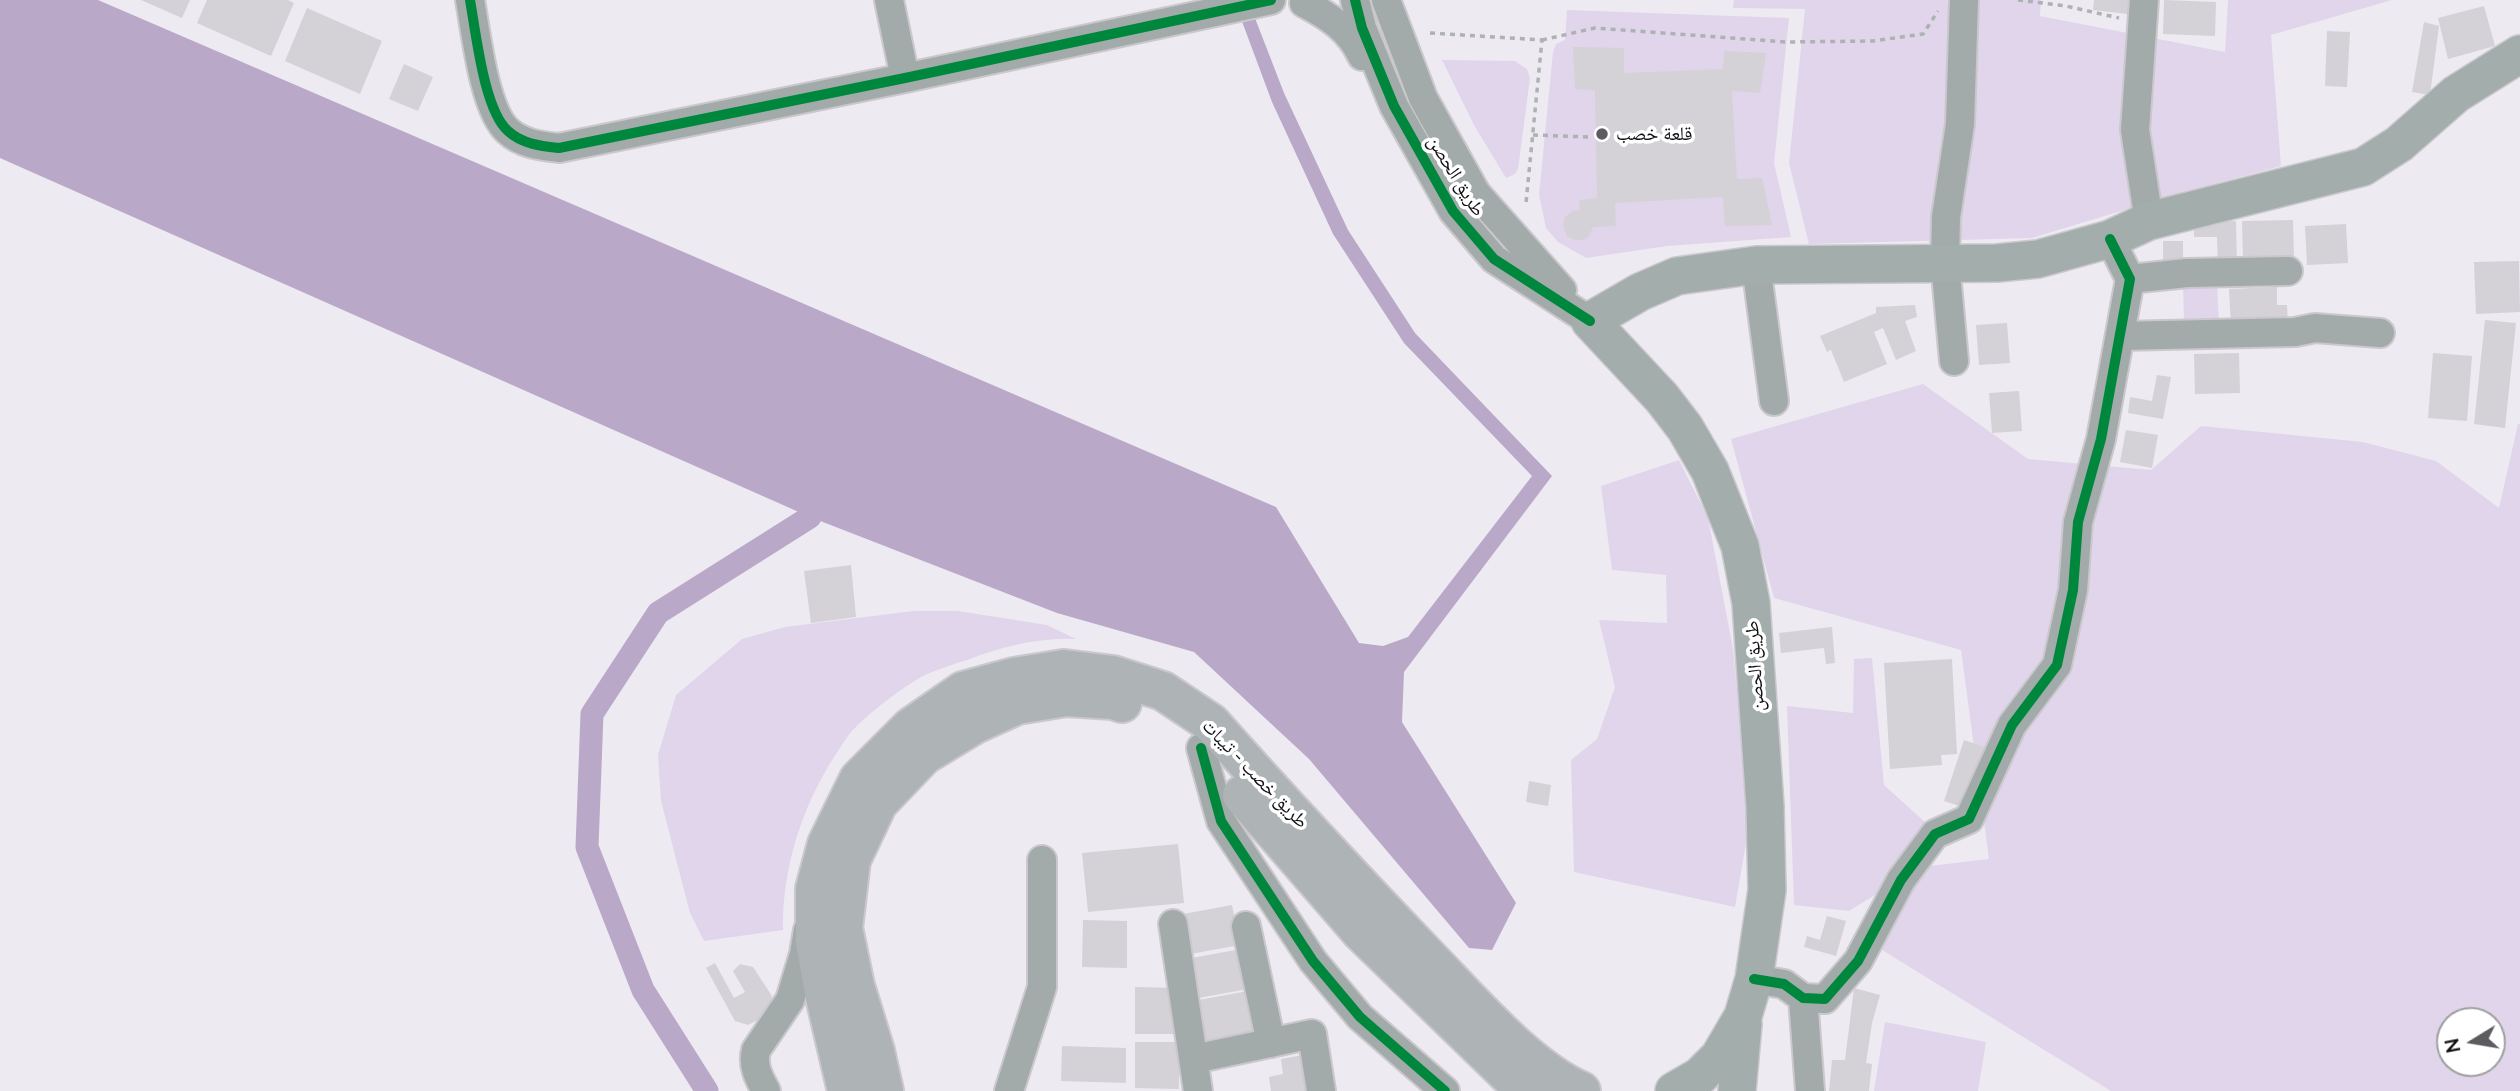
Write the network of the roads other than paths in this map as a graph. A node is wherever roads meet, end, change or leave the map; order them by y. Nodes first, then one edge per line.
1 (470, 0) edge
2 (889, 0) edge
3 (1355, 0) edge
4 (1266, 1) edge
5 (1309, 1) edge
6 (1954, 2) edge
7 (1386, 6) edge
8 (1203, 9) edge
9 (2143, 11) edge
10 (2520, 54) edge
11 (905, 78) junction
12 (1453, 211) junction
13 (2149, 221) junction
14 (2110, 239) junction
15 (1945, 262) junction
16 (1756, 265) junction
17 (2288, 271) dead end
18 (2130, 279) junction
19 (1590, 321) junction
20 (2380, 333) dead end
21 (2120, 336) junction
22 (1954, 361) dead end
23 (1774, 401) dead end
24 (1201, 748) junction
25 (1042, 859) dead end
26 (815, 889) junction
27 (1172, 924) dead end
28 (1246, 926) dead end
29 (1755, 979) junction
30 (1803, 998) junction
31 (1743, 1016) junction
32 (1271, 1043) junction
33 (1194, 1059) junction
34 (766, 1091) edge
35 (847, 1091) edge
36 (884, 1091) edge
37 (1009, 1091) edge
38 (1198, 1091) edge
39 (1321, 1091) edge
40 (1445, 1091) edge
41 (1525, 1091) edge
42 (1581, 1091) edge
43 (1674, 1091) edge
44 (1737, 1091) edge
45 (1810, 1091) edge

1 - 11 street
2 - 11 street
3 - 12 street, طريق الحصن
4 - 8 street
5 - 12 street
6 - 15 street
7 - 19 street, طريق الحصن
8 - 11 street
9 - 13 street
10 - 13 main road
12 - 19 street, طريق الحصن
13 - 14 main road
14 - 15 main road
14 - 18 street
15 - 16 main road
15 - 22 street
16 - 19 main road
16 - 23 street
17 - 18 street
18 - 21 street
19 - 29 main road, طريق الحصن
20 - 21 street
21 - 30 street
24 - 36 highway, طريق خصب - تيبات
24 - 40 street
24 - 41 highway, طريق خصب - تيبات
25 - 37 street
26 - 34 street
26 - 35 highway, طريق خصب - تيبات
26 - 42 highway, طريق خصب - تيبات
27 - 33 street
28 - 32 street
29 - 30 street
29 - 31 main road, طريق الحصن
30 - 45 street
31 - 43 main road, طريق الحصن
31 - 44 main road, طريق الحصن
32 - 33 street
32 - 39 street
33 - 38 street

